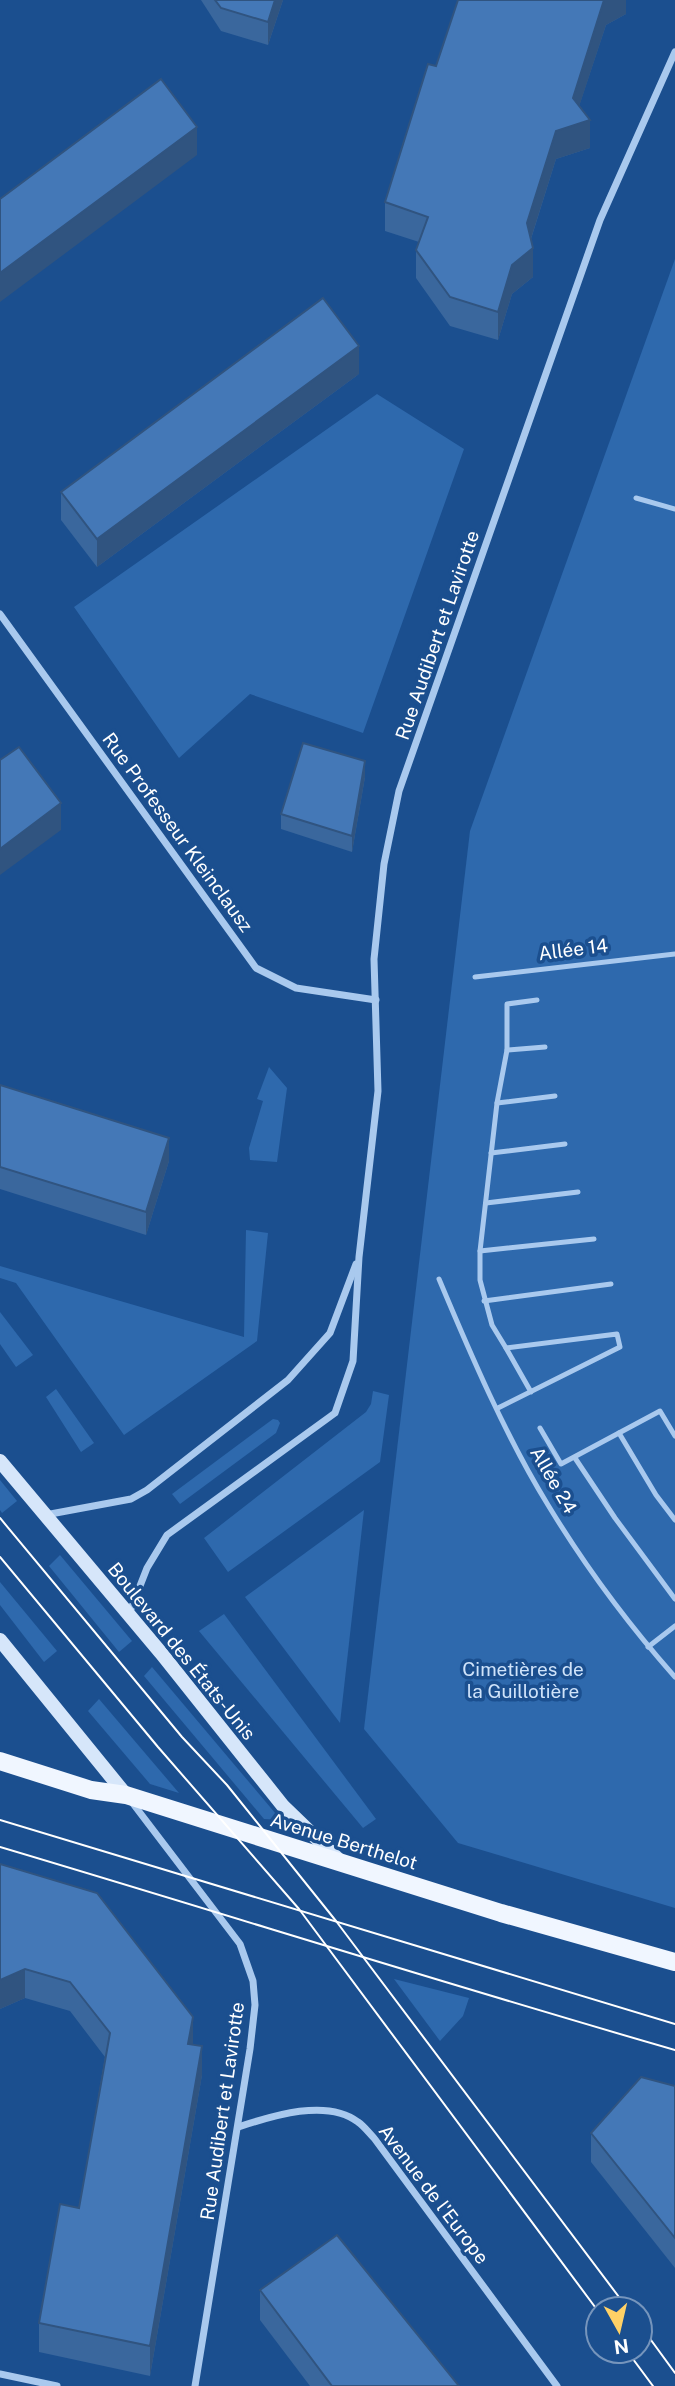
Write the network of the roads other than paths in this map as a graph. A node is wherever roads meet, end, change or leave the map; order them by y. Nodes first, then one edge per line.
1 (675, 52) edge
2 (636, 498) dead end
3 (675, 509) edge
4 (0, 614) edge
5 (675, 954) edge
6 (475, 977) dead end
7 (376, 1000) junction
8 (537, 1000) dead end
9 (545, 1046) dead end
10 (506, 1050) junction
11 (555, 1096) dead end
12 (497, 1103) junction
13 (565, 1144) dead end
14 (491, 1153) junction
15 (578, 1192) dead end
16 (486, 1203) junction
17 (594, 1238) dead end
18 (480, 1251) junction
19 (359, 1257) junction
20 (439, 1279) dead end
21 (611, 1284) dead end
22 (484, 1301) junction
23 (506, 1348) junction
24 (531, 1392) junction
25 (498, 1408) junction
26 (540, 1428) dead end
27 (619, 1433) junction
28 (675, 1436) edge
29 (575, 1458) junction
30 (0, 1461) edge
31 (45, 1515) junction
32 (675, 1520) edge
33 (675, 1599) edge
34 (129, 1615) junction
35 (675, 1626) edge
36 (0, 1640) edge
37 (648, 1647) junction
38 (675, 1677) edge
39 (0, 1761) edge
40 (126, 1795) junction
41 (340, 1861) junction
42 (675, 1962) edge
43 (238, 2127) junction
44 (0, 2374) edge
45 (57, 2386) edge
46 (195, 2386) edge
47 (557, 2386) edge

1 - 7 street, Rue Audibert et Lavirotte
2 - 3 lane
4 - 7 street, Rue Professeur Kleinclausz
5 - 6 lane, Allée 14
7 - 19 street, Rue Audibert et Lavirotte
8 - 10 lane
9 - 10 lane
10 - 12 lane
11 - 12 lane
12 - 14 lane
13 - 14 lane
14 - 16 lane
15 - 16 lane
16 - 18 lane
17 - 18 lane
18 - 22 lane
19 - 31 street, Rue Audibert et Lavirotte
19 - 34 street, Rue Audibert et Lavirotte
20 - 25 lane, Allée 24
21 - 22 lane
22 - 23 lane
23 - 24 lane
23 - 24 lane
24 - 25 lane
25 - 37 lane, Allée 24
26 - 29 lane
27 - 28 lane
27 - 29 lane
27 - 32 lane
29 - 33 lane
30 - 31 main road, Boulevard des États-Unis
31 - 34 main road, Boulevard des États-Unis
34 - 41 main road, Boulevard des États-Unis
35 - 37 lane
36 - 40 main road
37 - 38 lane, Allée 24
39 - 40 main road, Avenue Berthelot
40 - 41 main road, Avenue Berthelot
40 - 43 street, Rue Audibert et Lavirotte
41 - 42 main road, Avenue Berthelot
43 - 46 street, Rue Audibert et Lavirotte
43 - 47 street, Avenue de l'Europe
44 - 45 street

